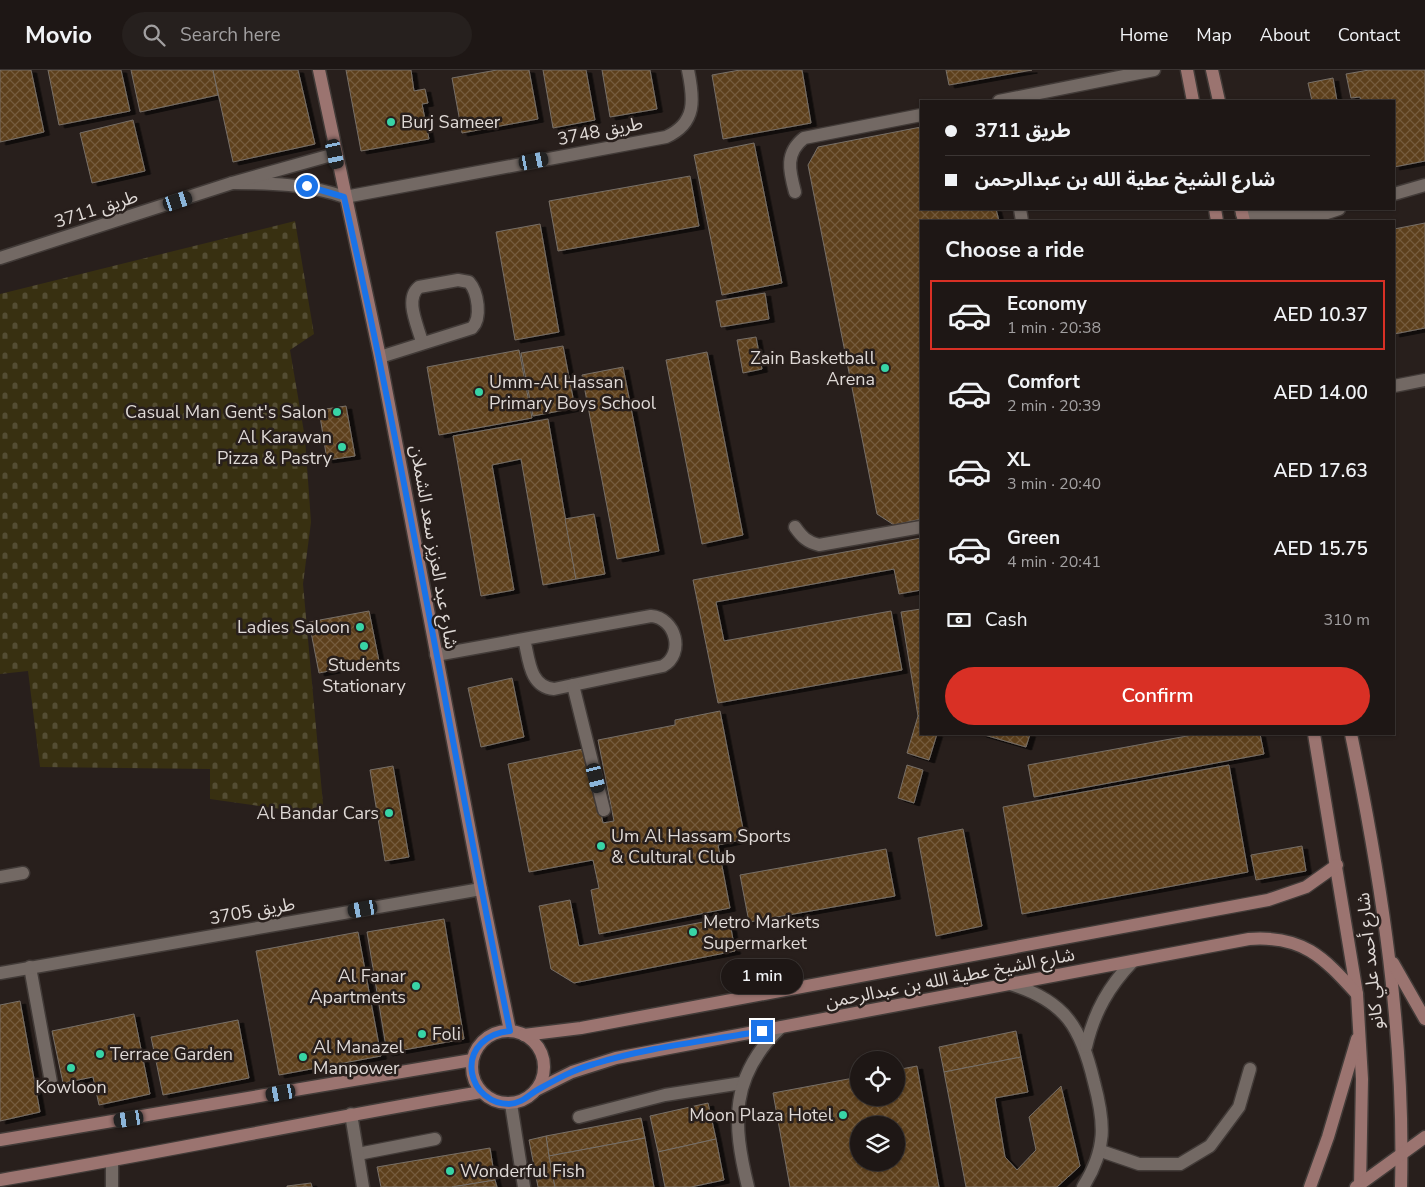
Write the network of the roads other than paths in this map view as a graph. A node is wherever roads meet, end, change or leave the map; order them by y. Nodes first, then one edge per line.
1 (319, 70) edge
2 (688, 70) edge
3 (1154, 70) edge
4 (1187, 70) edge
5 (1212, 70) edge
6 (1006, 100) edge
7 (1193, 100) edge
8 (1219, 100) edge
9 (920, 115) edge
10 (335, 154) junction
11 (232, 183) junction
12 (1425, 185) edge
13 (795, 192) dead end
14 (1395, 194) edge
15 (344, 197) junction
16 (1334, 210) edge
17 (1324, 212) junction
18 (1242, 215) edge
19 (1313, 220) edge
20 (0, 258) edge
21 (422, 342) junction
22 (380, 356) junction
23 (1425, 380) edge
24 (1395, 386) edge
25 (795, 527) dead end
26 (920, 527) edge
27 (524, 639) junction
28 (436, 655) junction
29 (573, 685) junction
30 (1314, 735) edge
31 (1351, 735) edge
32 (604, 810) dead end
33 (1338, 865) junction
34 (23, 873) dead end
35 (0, 877) edge
36 (481, 889) junction
37 (1390, 957) junction
38 (1134, 961) junction
39 (30, 967) junction
40 (0, 972) edge
41 (1010, 984) junction
42 (1358, 994) junction
43 (1425, 1019) edge
44 (781, 1027) junction
45 (1360, 1027) junction
46 (510, 1031) junction
47 (524, 1035) junction
48 (1086, 1047) junction
49 (472, 1060) junction
50 (1250, 1069) dead end
51 (51, 1082) dead end
52 (742, 1083) junction
53 (536, 1090) junction
54 (481, 1092) junction
55 (511, 1104) junction
56 (351, 1114) junction
57 (579, 1117) dead end
58 (1425, 1138) edge
59 (435, 1139) dead end
60 (0, 1140) edge
61 (1100, 1151) junction
62 (1402, 1153) junction
63 (358, 1154) junction
64 (112, 1161) junction
65 (0, 1180) edge
66 (1359, 1186) edge
67 (112, 1187) edge
68 (363, 1187) edge
69 (524, 1187) edge
70 (748, 1187) edge
71 (1083, 1187) edge
72 (1310, 1187) edge
73 (1401, 1187) edge

1 - 10 street, شارع عبد العزيز سعد الشملان
2 - 15 street, طريق 3748
3 - 6 street
4 - 7 street
5 - 8 street
9 - 13 street
10 - 11 street, طريق 3711
10 - 15 street, شارع عبد العزيز سعد الشملان
11 - 15 street, طريق 3711
11 - 20 street, طريق 3711
12 - 14 street
15 - 22 street, شارع عبد العزيز سعد الشملان
16 - 17 street
17 - 18 street
17 - 19 street
21 - 21 street
21 - 22 street
22 - 28 street, شارع عبد العزيز سعد الشملان
23 - 24 street
25 - 26 street
27 - 28 street
27 - 29 street
27 - 29 street
28 - 36 street, شارع عبد العزيز سعد الشملان
29 - 32 street
30 - 33 street, شارع أحمد علي كانو
31 - 37 street, شارع أحمد علي كانو
33 - 42 street, شارع أحمد علي كانو
33 - 47 street, شارع الشيخ عطية الله بن عبدالرحمن
34 - 35 street
36 - 39 street, طريق 3705
36 - 46 street, شارع عبد العزيز سعد الشملان
37 - 43 street
37 - 62 street, شارع أحمد علي كانو
38 - 41 street, شارع الشيخ عطية الله بن عبدالرحمن
38 - 42 street, شارع الشيخ عطية الله بن عبدالرحمن
38 - 48 street
39 - 40 street, طريق 3705
39 - 51 street
41 - 44 street, شارع الشيخ عطية الله بن عبدالرحمن
41 - 48 street
42 - 45 street, شارع أحمد علي كانو
44 - 52 street
44 - 53 street, شارع الشيخ عطية الله بن عبدالرحمن
45 - 66 street, شارع أحمد علي كانو
45 - 72 street
46 - 47 street
46 - 49 street
47 - 53 street
48 - 61 street
49 - 54 street
49 - 60 street
50 - 61 street
52 - 57 street
52 - 70 street
53 - 55 street
54 - 55 street
54 - 56 street
55 - 69 street
56 - 63 street
56 - 64 street
58 - 62 street
59 - 63 street
61 - 71 street
62 - 66 street
62 - 73 street, شارع أحمد علي كانو
63 - 68 street
64 - 65 street
64 - 67 street

